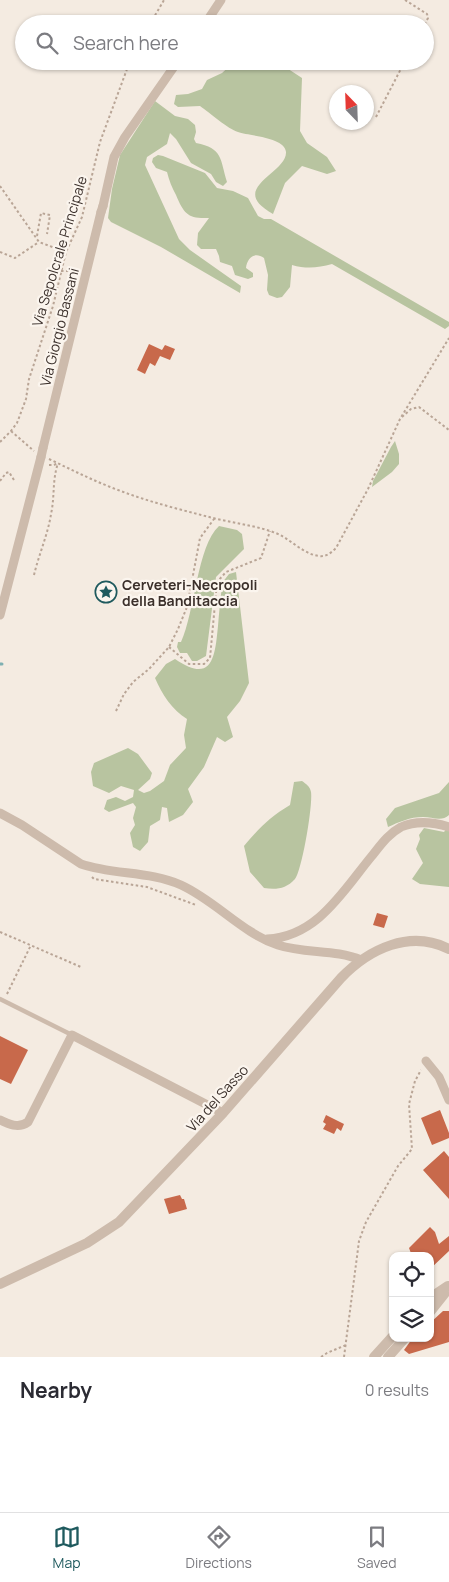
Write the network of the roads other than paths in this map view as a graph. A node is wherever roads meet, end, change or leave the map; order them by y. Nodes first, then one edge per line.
1 (221, 0) edge
2 (211, 15) edge
3 (172, 70) edge
4 (0, 615) edge
5 (0, 813) edge
6 (449, 827) edge
7 (264, 939) junction
8 (449, 949) edge
9 (361, 960) junction
10 (2, 1000) edge
11 (72, 1035) junction
12 (426, 1062) road end
13 (449, 1100) edge
14 (223, 1113) junction
15 (0, 1120) edge
16 (0, 1284) edge
17 (449, 1287) edge
18 (432, 1297) edge
19 (434, 1307) edge
20 (389, 1340) edge
21 (401, 1342) edge
22 (374, 1357) edge
23 (388, 1357) edge

1 - 2 street
3 - 4 street, Via Giorgio Bassani
5 - 7 street
6 - 7 street
7 - 9 street
8 - 9 street, Via del Sasso
9 - 14 street, Via del Sasso
10 - 11 lane
11 - 14 street
11 - 15 street
12 - 13 street
14 - 16 street, Via del Sasso
17 - 18 street
17 - 19 street
20 - 22 street
21 - 23 street

